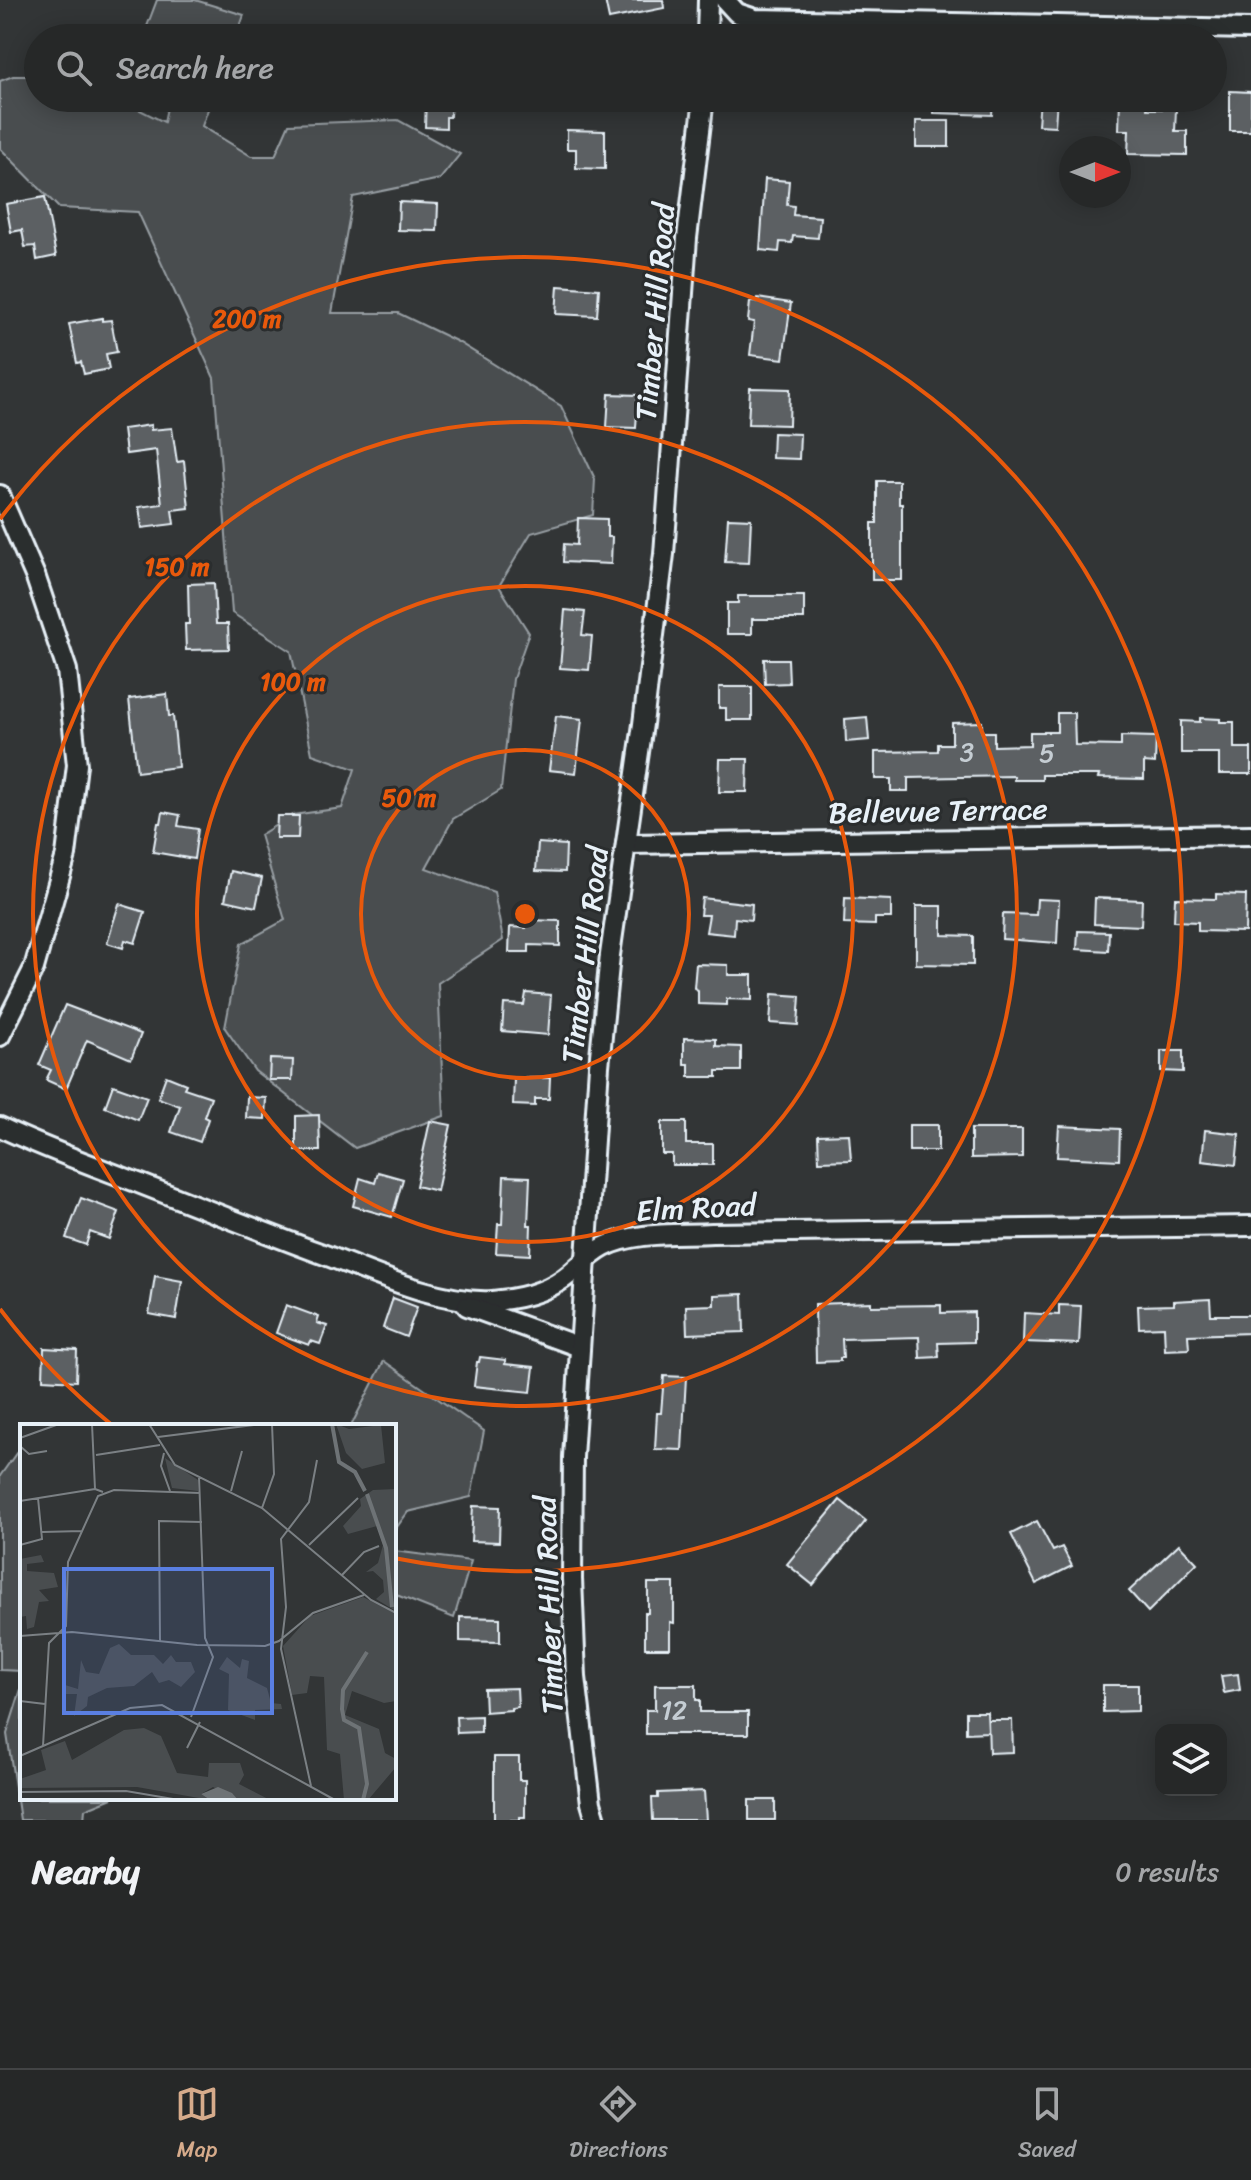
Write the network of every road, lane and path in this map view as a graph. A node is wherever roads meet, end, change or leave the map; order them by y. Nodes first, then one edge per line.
1 (708, 0) edge
2 (725, 0) edge
3 (707, 24) edge
4 (1003, 24) edge
5 (1227, 29) edge
6 (1251, 29) edge
7 (702, 112) edge
8 (0, 495) edge
9 (1251, 835) edge
10 (626, 844) junction
11 (0, 1036) edge
12 (0, 1127) edge
13 (1251, 1226) edge
14 (586, 1258) junction
15 (431, 1293) junction
16 (580, 1347) junction
17 (592, 1814) edge

1 - 3 street
2 - 4 street
5 - 6 street
7 - 10 street, Timber Hill Road
8 - 11 street
9 - 10 street, Bellevue Terrace
10 - 14 street, Timber Hill Road
12 - 15 street, Elm Road
13 - 14 street, Elm Road
14 - 15 street, Elm Road
14 - 16 street, Timber Hill Road
15 - 16 street
16 - 17 street, Timber Hill Road

